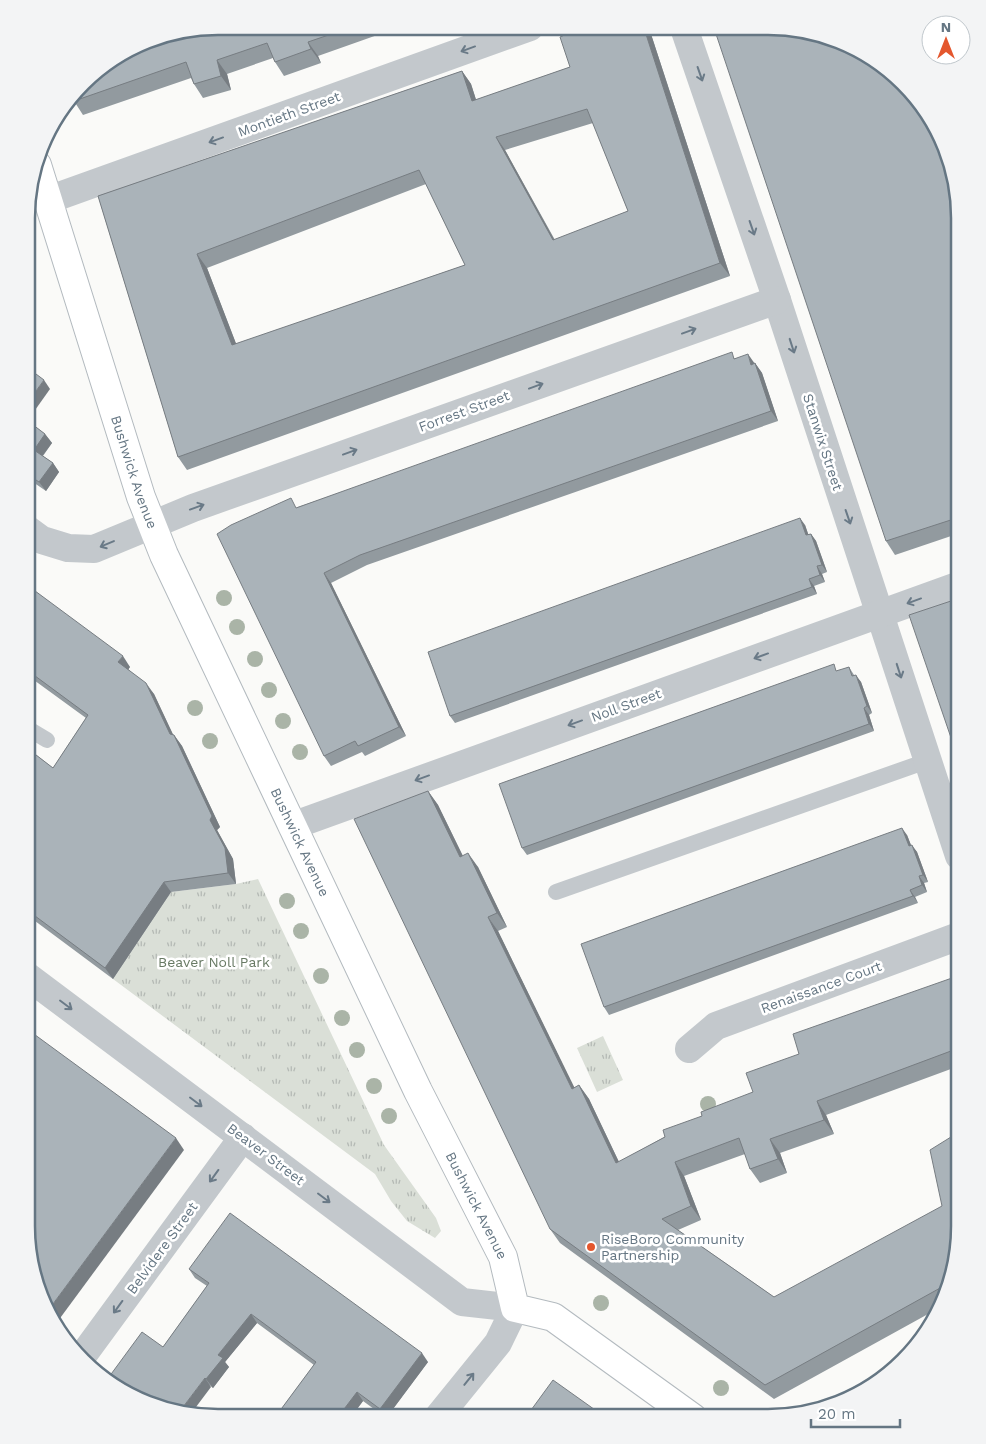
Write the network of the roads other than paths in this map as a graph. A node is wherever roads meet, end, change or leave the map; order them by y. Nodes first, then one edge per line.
1 (508, 35) edge
2 (686, 35) edge
3 (40, 175) edge
4 (48, 200) junction
5 (777, 300) junction
6 (152, 525) junction
7 (35, 535) edge
8 (951, 588) edge
9 (880, 613) junction
10 (35, 733) edge
11 (47, 740) dead end
12 (928, 761) junction
13 (292, 826) junction
14 (951, 829) edge
15 (556, 892) dead end
16 (951, 939) edge
17 (35, 982) edge
18 (689, 1049) dead end
19 (243, 1137) junction
20 (515, 1308) junction
21 (85, 1352) edge
22 (444, 1409) edge
23 (681, 1409) edge

1 -> 4 street, Montieth Street
2 -> 5 street, Stanwix Street
3 - 4 main road, Bushwick Avenue
4 - 6 main road, Bushwick Avenue
6 -> 5 street, Forrest Street
5 -> 9 street, Stanwix Street
6 -> 7 street, Forrest Street
6 - 13 main road, Bushwick Avenue
8 -> 9 street, Noll Street
9 -> 12 street, Stanwix Street
9 -> 13 street, Noll Street
10 - 11 lane
12 - 14 street, Stanwix Street
12 - 15 lane
13 - 20 main road, Bushwick Avenue
16 - 18 street, Renaissance Court
17 -> 19 street, Beaver Street
19 -> 20 street, Beaver Street
19 -> 21 street, Belvidere Street
22 -> 20 street
20 - 23 main road

